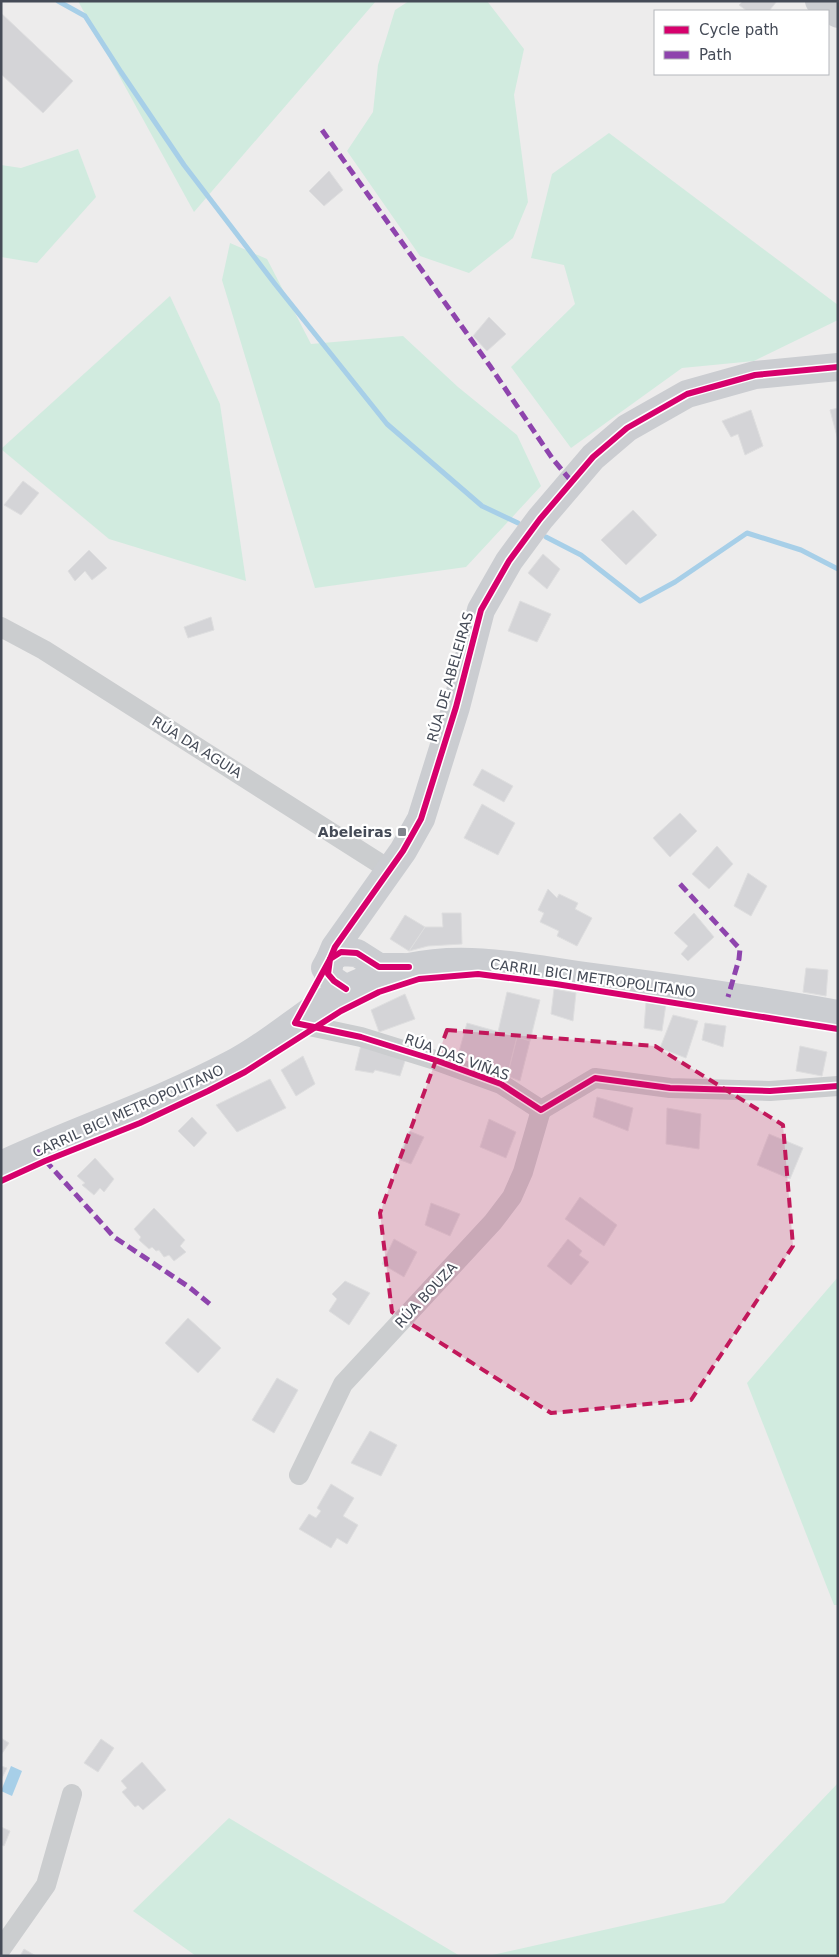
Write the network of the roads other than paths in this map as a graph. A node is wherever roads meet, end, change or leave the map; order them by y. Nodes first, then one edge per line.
1 (819, 1) edge
2 (838, 14) edge
3 (838, 367) edge
4 (1, 627) edge
5 (390, 870) junction
6 (372, 896) junction
7 (357, 953) junction
8 (330, 959) junction
9 (409, 967) junction
10 (350, 987) junction
11 (838, 1014) edge
12 (295, 1022) junction
13 (838, 1086) edge
14 (541, 1110) junction
15 (1, 1165) edge
16 (299, 1475) dead end
17 (72, 1794) dead end
18 (1, 1949) edge

1 - 2 street
3 - 5 street, RÚA DE ABELEIRAS
4 - 5 street, RÚA DA AGUIA
5 - 6 street, RÚA DE ABELEIRAS
6 - 7 street, RÚA DE ABELEIRAS
6 - 8 street, RÚA DE ABELEIRAS
7 - 8 street
7 - 9 street
7 - 10 street, RÚA DE ABELEIRAS
8 - 10 street
8 - 12 street, RÚA DE ABELEIRAS
9 - 10 street
9 - 11 street
10 - 12 street
12 - 14 street, RÚA DAS VIÑAS
12 - 15 street
13 - 14 street
14 - 16 street, RÚA BOUZA
17 - 18 street

